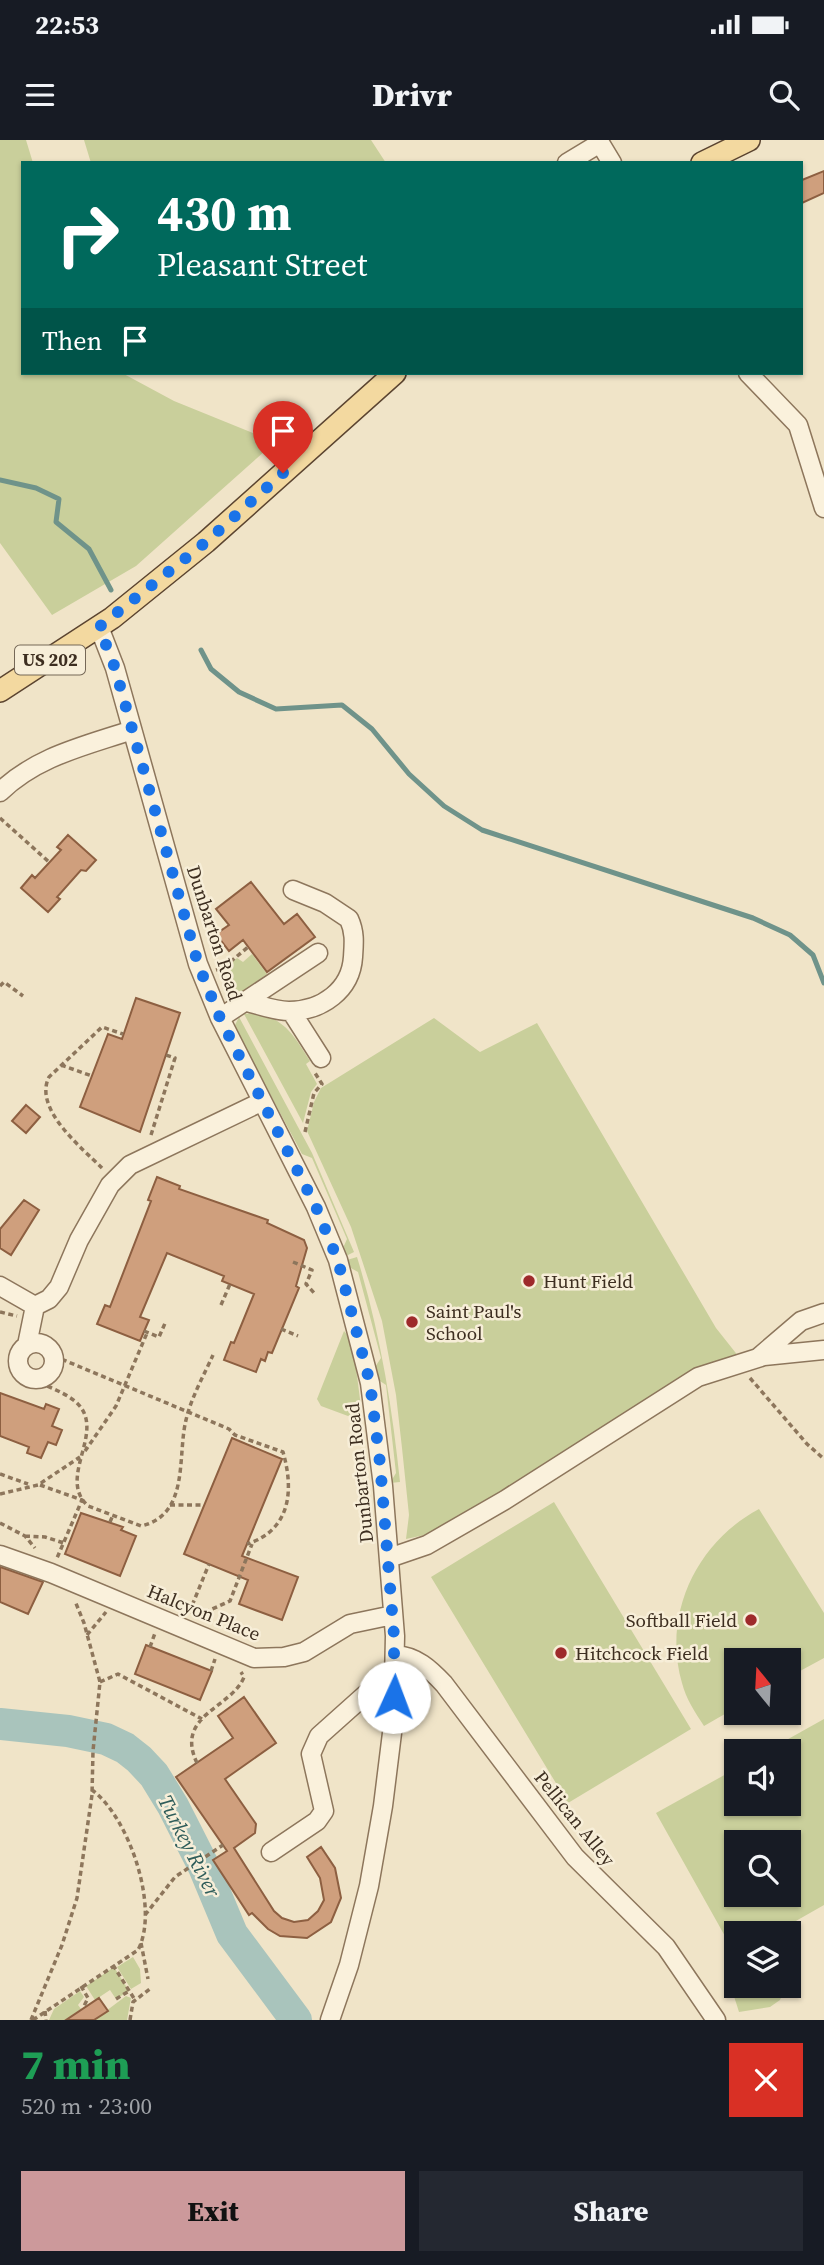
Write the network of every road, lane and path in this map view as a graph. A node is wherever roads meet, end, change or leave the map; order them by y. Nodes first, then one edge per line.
1 (749, 140) edge
2 (599, 141) edge
3 (570, 161) edge
4 (610, 161) edge
5 (706, 161) edge
6 (393, 375) edge
7 (750, 375) edge
8 (824, 508) edge
9 (99, 627) junction
10 (0, 691) edge
11 (132, 730) junction
12 (0, 792) edge
13 (0, 818) edge
14 (50, 862) dead end
15 (293, 890) dead end
16 (248, 947) dead end
17 (318, 953) dead end
18 (211, 972) dead end
19 (0, 986) edge
20 (23, 996) dead end
21 (247, 1002) junction
22 (291, 1011) junction
23 (220, 1018) junction
24 (123, 1034) dead end
25 (166, 1055) dead end
26 (61, 1065) junction
27 (318, 1065) joint
28 (92, 1076) dead end
29 (261, 1102) junction
30 (305, 1132) dead end
31 (145, 1157) junction
32 (114, 1180) junction
33 (293, 1262) dead end
34 (230, 1284) dead end
35 (0, 1286) edge
36 (315, 1294) dead end
37 (221, 1305) dead end
38 (35, 1306) junction
39 (824, 1313) edge
40 (166, 1321) dead end
41 (281, 1329) dead end
42 (298, 1336) dead end
43 (27, 1345) junction
44 (824, 1350) edge
45 (213, 1354) dead end
46 (54, 1356) junction
47 (759, 1357) junction
48 (739, 1364) junction
49 (32, 1379) junction
50 (125, 1387) junction
51 (188, 1413) junction
52 (82, 1455) junction
53 (824, 1459) edge
54 (0, 1474) edge
55 (30, 1485) junction
56 (38, 1485) junction
57 (0, 1494) edge
58 (82, 1500) junction
59 (170, 1506) junction
60 (204, 1506) dead end
61 (113, 1515) junction
62 (110, 1522) dead end
63 (0, 1523) edge
64 (25, 1536) junction
65 (253, 1542) junction
66 (64, 1543) junction
67 (247, 1544) dead end
68 (0, 1555) edge
69 (389, 1558) junction
70 (209, 1564) dead end
71 (56, 1573) junction
72 (116, 1600) junction
73 (393, 1615) junction
74 (87, 1635) junction
75 (395, 1662) junction
76 (237, 1667) dead end
77 (100, 1682) junction
78 (202, 1719) junction
79 (197, 1763) dead end
80 (92, 1790) junction
81 (223, 1845) dead end
82 (271, 1852) dead end
83 (145, 1916) junction
84 (141, 1943) junction
85 (113, 1965) junction
86 (148, 1979) dead end
87 (81, 1986) junction
88 (151, 1988) dead end
89 (129, 1991) junction
90 (116, 1999) dead end
91 (135, 2000) junction
92 (83, 2008) dead end
93 (45, 2011) junction
94 (332, 2015) edge
95 (32, 2020) edge
96 (46, 2020) edge
97 (130, 2020) edge
98 (716, 2020) edge

1 - 5 main road
2 - 3 street
2 - 4 street
6 - 9 main road, US 202
7 - 8 street
9 - 10 main road, US 202
9 - 11 street, Dunbarton Road
11 - 12 street
11 - 23 street, Dunbarton Road
13 - 14 path
15 - 22 street
16 - 18 path
17 - 21 street
19 - 20 path
21 - 22 street
21 - 23 street
22 - 27 street
23 - 29 street, Dunbarton Road
24 - 26 path
25 - 31 path
26 - 28 path
26 - 32 path
27 - 30 path
29 - 31 street
29 - 69 street, Dunbarton Road
31 - 32 street
32 - 38 street
33 - 36 path
34 - 37 path
35 - 38 street
38 - 43 street
39 - 47 street
40 - 50 path
41 - 42 path
43 - 46 street
43 - 49 street
44 - 47 street
45 - 51 path
46 - 49 street
46 - 50 path
47 - 48 street
48 - 53 path
48 - 69 street
49 - 52 path
50 - 51 path
50 - 52 path
51 - 59 path
51 - 65 path
52 - 56 path
52 - 58 path
54 - 55 path
55 - 56 path
55 - 57 path
56 - 58 path
58 - 61 path
58 - 66 path
59 - 60 path
59 - 61 path
61 - 62 path
63 - 64 path
64 - 66 path
64 - 71 path
65 - 67 path
65 - 70 path
66 - 71 path
68 - 71 street, Halcyon Place
69 - 73 street, Dunbarton Road
71 - 72 street, Halcyon Place
71 - 74 path
72 - 73 street, Halcyon Place
72 - 74 path
73 - 75 street, Dunbarton Road
74 - 77 path
75 - 82 street
75 - 94 street, Dunbarton Road
75 - 98 street, Pellican Alley
76 - 78 path
77 - 78 path
77 - 80 path
78 - 79 path
80 - 83 path
80 - 95 path
81 - 83 path
83 - 84 path
84 - 85 path
84 - 86 path
85 - 87 path
85 - 89 path
87 - 92 path
87 - 93 path
88 - 91 path
89 - 90 path
89 - 91 path
91 - 97 path
93 - 95 path
93 - 96 path

